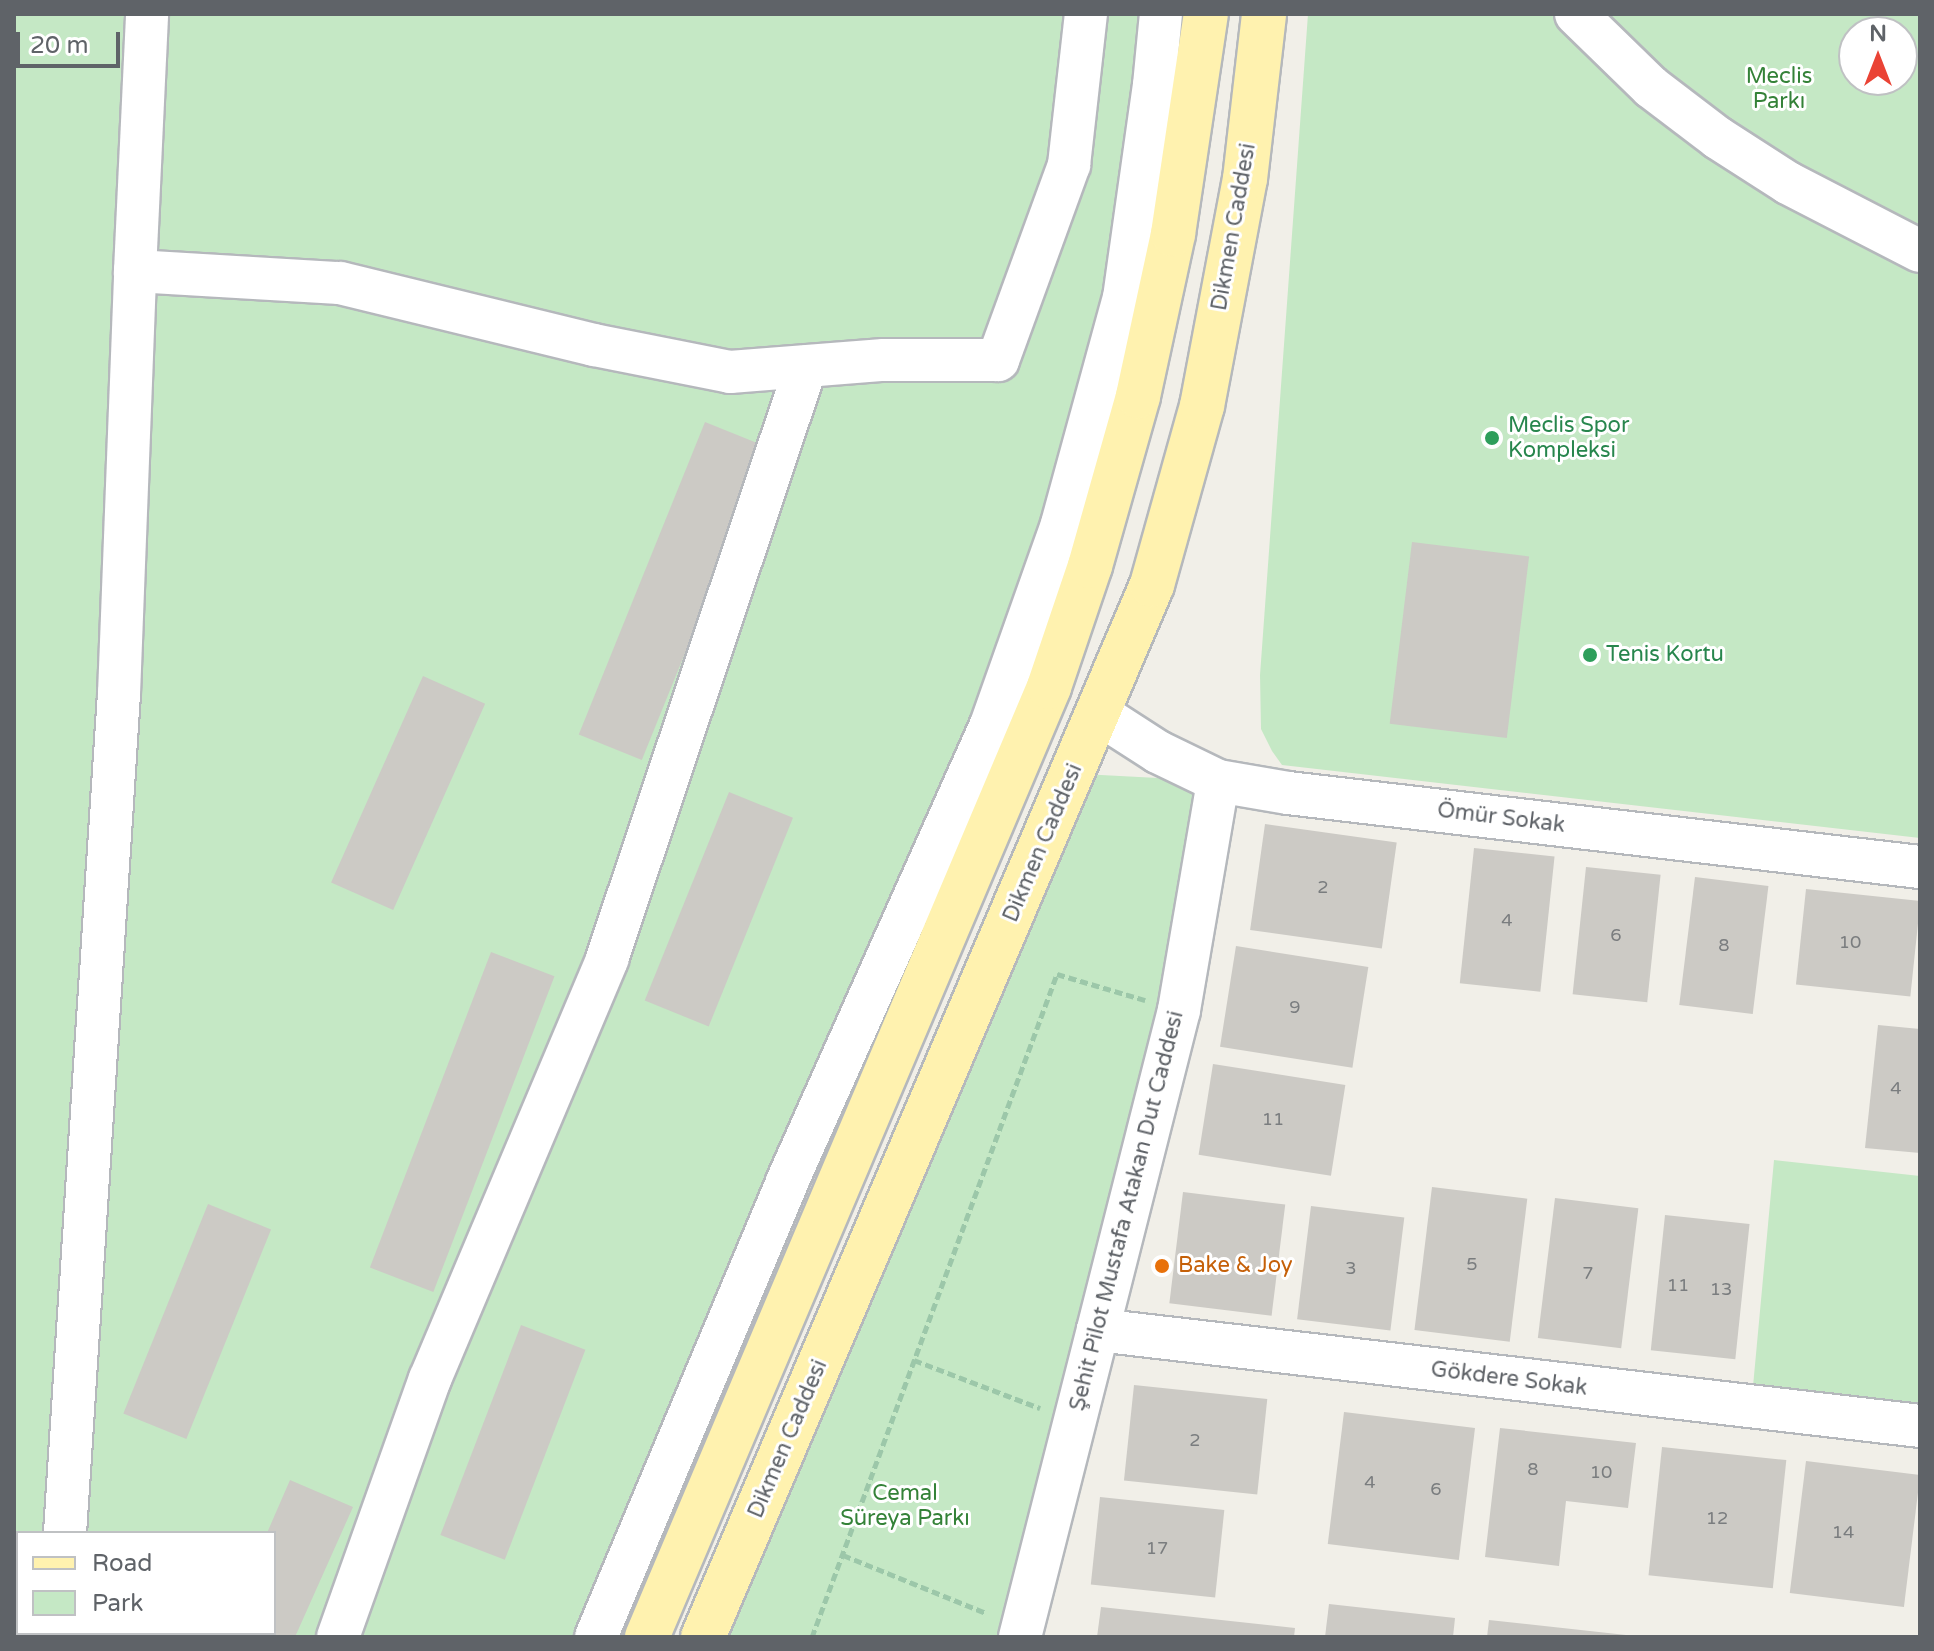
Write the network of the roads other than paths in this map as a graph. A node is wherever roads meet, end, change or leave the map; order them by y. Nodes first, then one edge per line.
1 (147, 14) edge
2 (1086, 14) edge
3 (1161, 14) edge
4 (1206, 14) edge
5 (1264, 14) edge
6 (1576, 14) edge
7 (1920, 251) edge
8 (135, 271) junction
9 (806, 366) junction
10 (1049, 687) junction
11 (1099, 714) junction
12 (1218, 781) junction
13 (1920, 867) edge
14 (1098, 1330) junction
15 (1920, 1426) edge
16 (65, 1531) edge
17 (1021, 1632) edge
18 (338, 1637) edge
19 (596, 1637) edge
20 (647, 1637) edge
21 (703, 1637) edge

1 - 8 street
2 - 9 street
3 - 19 street
4 - 10 main road
5 - 11 main road, Dikmen Caddesi
6 - 7 street
8 - 9 street
8 - 16 street
9 - 18 street
10 - 11 main road
10 - 20 main road
11 - 12 street, Ömür Sokak
11 - 21 main road, Dikmen Caddesi
12 - 13 street, Ömür Sokak
12 - 14 street, Şehit Pilot Mustafa Atakan Dut Caddesi
14 - 15 street, Gökdere Sokak
14 - 17 street, Şehit Pilot Mustafa Atakan Dut Caddesi

